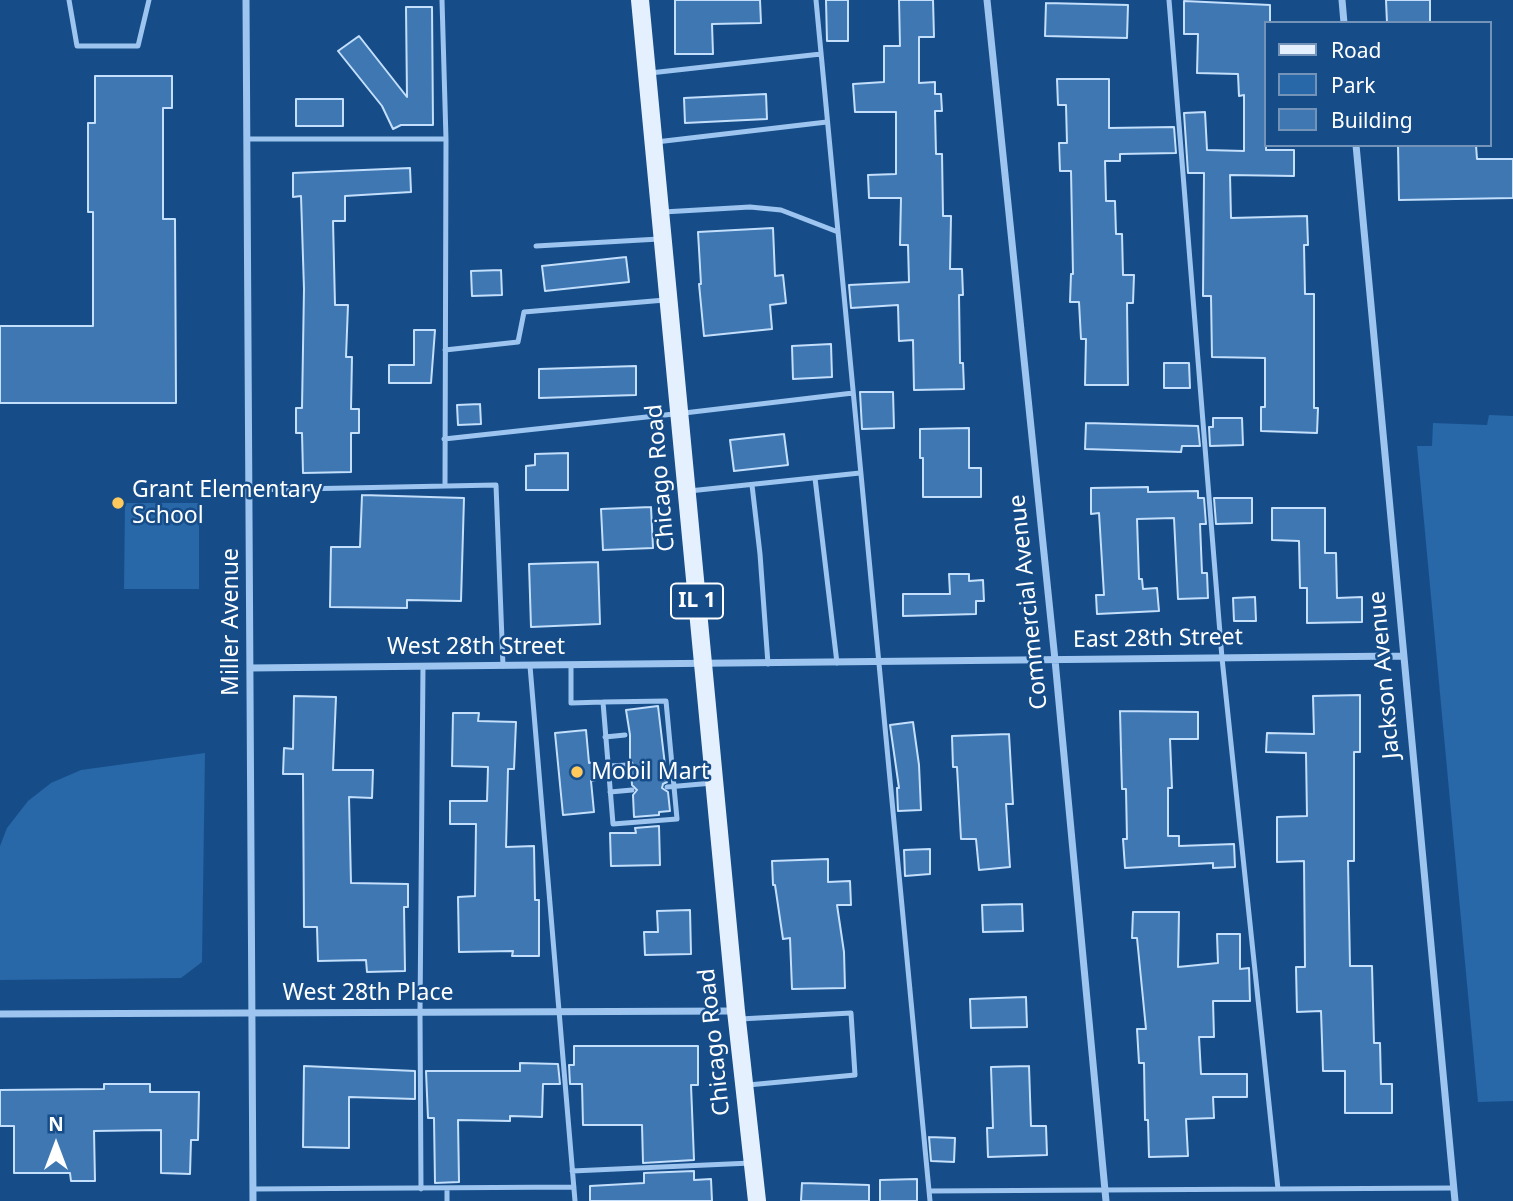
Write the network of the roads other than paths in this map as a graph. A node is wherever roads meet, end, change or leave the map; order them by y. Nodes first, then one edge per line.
1 (69, 0) edge
2 (149, 0) edge
3 (246, 0) edge
4 (442, 0) edge
5 (640, 0) edge
6 (816, 0) edge
7 (987, 0) edge
8 (1169, 0) edge
9 (1342, 0) edge
10 (1345, 21) edge
11 (821, 54) junction
12 (647, 74) junction
13 (827, 122) junction
14 (247, 139) junction
15 (446, 139) junction
16 (653, 143) junction
17 (1356, 147) edge
18 (660, 212) junction
19 (838, 232) junction
20 (663, 239) junction
21 (536, 246) dead end
22 (668, 299) junction
23 (445, 350) junction
24 (853, 393) junction
25 (679, 413) junction
26 (444, 439) junction
27 (860, 473) junction
28 (815, 478) junction
29 (445, 485) junction
30 (752, 485) junction
31 (249, 490) junction
32 (687, 492) junction
33 (1402, 656) junction
34 (1222, 658) junction
35 (1055, 660) junction
36 (878, 662) junction
37 (837, 663) junction
38 (703, 664) junction
39 (768, 664) junction
40 (571, 665) junction
41 (423, 666) junction
42 (503, 666) junction
43 (530, 666) junction
44 (250, 668) junction
45 (603, 702) junction
46 (669, 732) junction
47 (661, 733) dead end
48 (625, 735) dead end
49 (606, 737) junction
50 (628, 765) dead end
51 (608, 766) junction
52 (714, 783) junction
53 (670, 787) junction
54 (632, 790) dead end
55 (610, 792) junction
56 (419, 1012) junction
57 (560, 1012) junction
58 (252, 1013) junction
59 (0, 1014) edge
60 (736, 1015) junction
61 (744, 1085) junction
62 (752, 1163) junction
63 (572, 1171) junction
64 (574, 1187) junction
65 (447, 1188) junction
66 (1454, 1188) junction
67 (253, 1189) junction
68 (421, 1189) junction
69 (1278, 1189) junction
70 (1105, 1190) junction
71 (929, 1191) junction
72 (253, 1201) edge
73 (447, 1201) edge
74 (575, 1201) edge
75 (757, 1201) edge
76 (930, 1201) edge
77 (1106, 1201) edge
78 (1455, 1201) edge

1 - 2 lane
3 - 14 street, Miller Avenue
4 - 15 lane
5 - 12 main road, Chicago Road / IL 1
6 - 11 lane
7 - 35 street, Commercial Avenue
8 - 34 lane
9 - 10 street
11 - 12 lane
11 - 13 lane
12 - 16 main road, Chicago Road / IL 1
13 - 16 lane
13 - 19 lane
14 - 15 lane
14 - 31 street, Miller Avenue
15 - 23 lane
16 - 18 main road, Chicago Road / IL 1
17 - 33 street, Jackson Avenue
18 - 19 lane
18 - 20 main road, Chicago Road / IL 1
19 - 24 lane
20 - 21 lane
20 - 22 main road, Chicago Road / IL 1
22 - 23 lane
22 - 25 main road, Chicago Road / IL 1
23 - 26 lane
24 - 25 lane
24 - 27 lane
25 - 26 lane
25 - 32 main road, Chicago Road / IL 1
26 - 29 lane
27 - 28 lane
27 - 36 lane
28 - 30 lane
28 - 37 lane
29 - 31 lane
29 - 42 lane
30 - 32 lane
30 - 39 lane
31 - 44 street, Miller Avenue
32 - 38 main road, Chicago Road / IL 1
33 - 34 street, East 28th Street
33 - 66 street, Jackson Avenue
34 - 35 street, East 28th Street
34 - 69 lane
35 - 36 street, East 28th Street
35 - 70 street, Commercial Avenue
36 - 37 street, East 28th Street
36 - 71 lane
37 - 39 street, East 28th Street
38 - 39 street, East 28th Street
38 - 40 street, West 28th Street
38 - 52 main road, Chicago Road / IL 1
40 - 43 street, West 28th Street
40 - 45 lane
41 - 42 street, West 28th Street
41 - 44 street, West 28th Street
41 - 56 lane
42 - 43 street, West 28th Street
43 - 57 lane
44 - 58 street, Miller Avenue
45 - 46 lane
45 - 49 lane
46 - 47 lane
46 - 53 lane
48 - 49 lane
49 - 51 lane
50 - 51 lane
51 - 55 lane
52 - 53 lane
52 - 60 main road, Chicago Road / IL 1
53 - 55 lane
54 - 55 lane
56 - 57 street, West 28th Place
56 - 58 street, West 28th Place
56 - 68 lane
57 - 60 street, West 28th Place
57 - 63 lane
58 - 59 street, West 28th Place
58 - 67 street, Miller Avenue
60 - 61 main road, Chicago Road / IL 1
60 - 61 lane
61 - 62 main road, Chicago Road / IL 1
62 - 63 lane
62 - 75 main road, Chicago Road / IL 1
63 - 64 lane
64 - 65 lane
64 - 74 lane
65 - 68 lane
65 - 73 lane
66 - 69 lane
66 - 78 street, Jackson Avenue
67 - 68 lane
67 - 72 street, Miller Avenue
69 - 70 lane
70 - 71 lane
70 - 77 street, Commercial Avenue
71 - 76 lane

